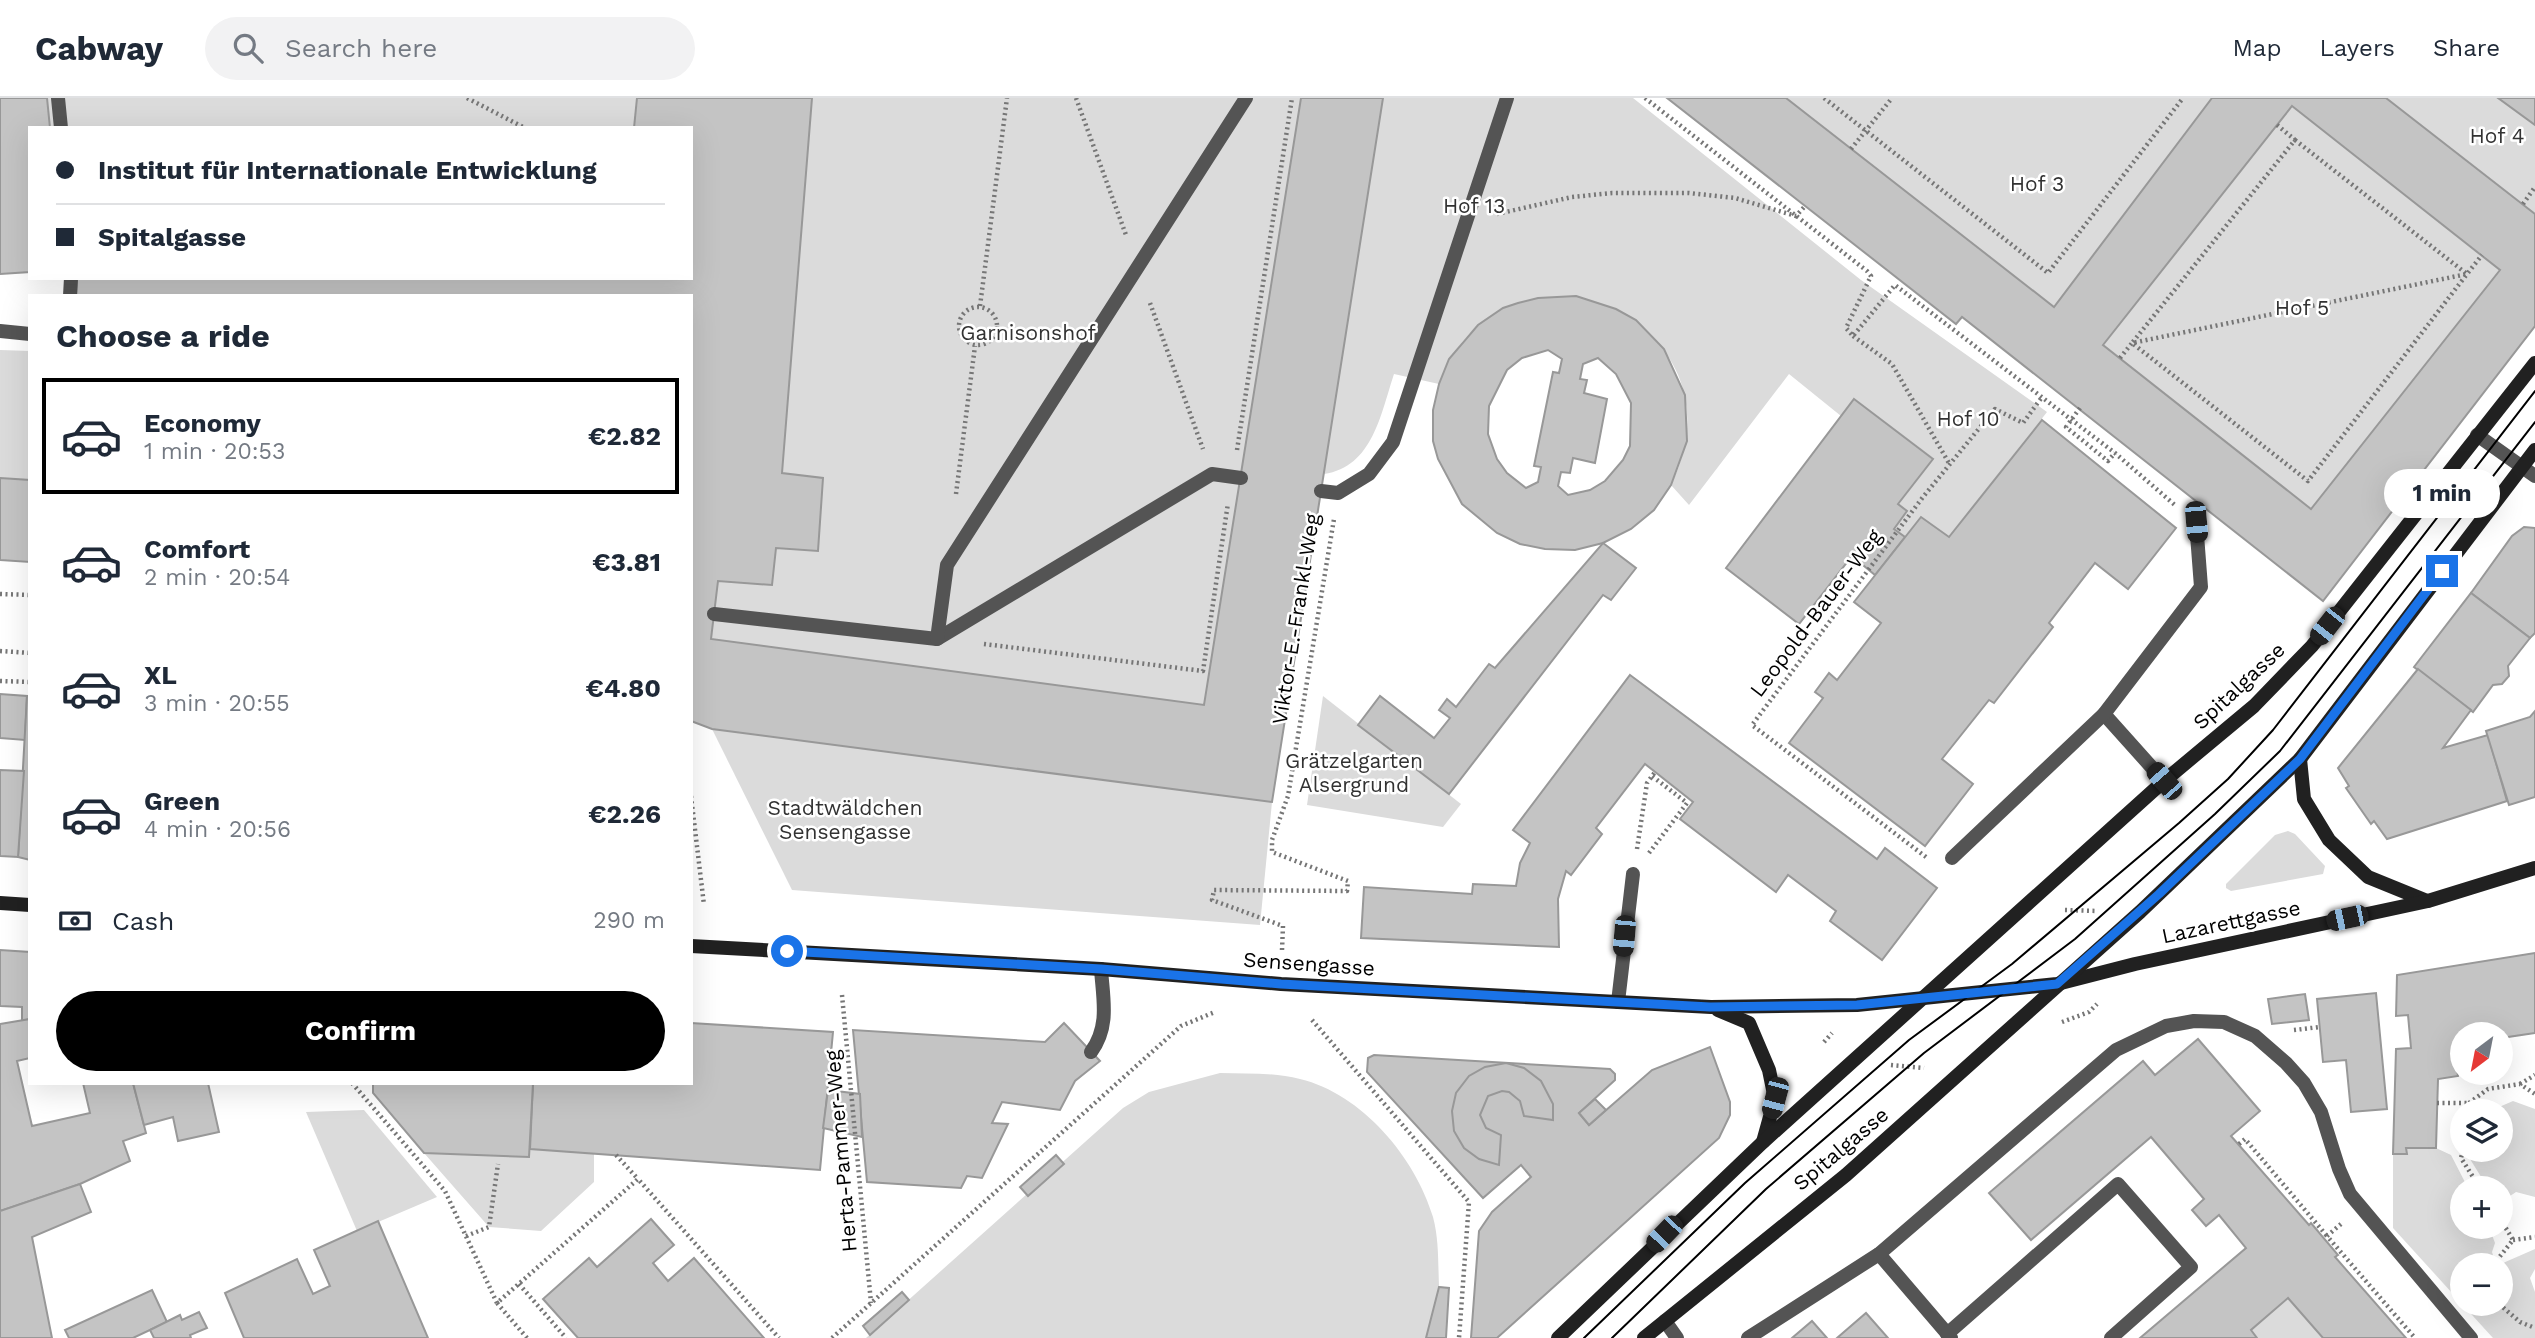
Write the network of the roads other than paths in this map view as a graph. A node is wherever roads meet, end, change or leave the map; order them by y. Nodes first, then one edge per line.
1 (58, 98) edge
2 (1246, 98) edge
3 (1507, 98) edge
4 (61, 126) edge
5 (0, 331) edge
6 (28, 334) edge
7 (2535, 363) edge
8 (2477, 435) junction
9 (2535, 450) edge
10 (2522, 467) junction
11 (2535, 476) edge
12 (1237, 477) road end
13 (1321, 491) dead end
14 (2196, 522) road end
15 (714, 614) dead end
16 (937, 639) junction
17 (2104, 714) junction
18 (2300, 759) junction
19 (2164, 781) junction
20 (1952, 858) road end
21 (2535, 868) edge
22 (1633, 874) road end
23 (2428, 901) junction
24 (0, 903) edge
25 (28, 905) edge
26 (693, 946) edge
27 (1101, 969) junction
28 (2057, 984) junction
29 (1925, 998) junction
30 (1618, 1002) junction
31 (1710, 1007) junction
32 (1091, 1052) dead end
33 (1763, 1142) junction
34 (1879, 1254) junction
35 (1665, 1321) junction
36 (1949, 1336) edge
37 (1558, 1338) edge
38 (1644, 1338) edge
39 (1677, 1338) edge
40 (1748, 1338) edge
41 (2111, 1338) edge
42 (2471, 1338) edge

1 - 4 street
2 - 16 street
3 - 13 street, Viktor-E.-Frankl-Weg
5 - 6 street
7 - 8 main road, Spitalgasse
8 - 10 street
8 - 19 main road, Spitalgasse
9 - 10 main road, Spitalgasse
10 - 11 street
10 - 18 main road, Spitalgasse
12 - 16 street
14 - 17 street
15 - 16 street
17 - 19 street
17 - 20 street
18 - 23 main road
18 - 28 main road, Spitalgasse
19 - 29 main road, Spitalgasse
21 - 23 main road, Lazarettgasse
22 - 30 street
23 - 28 main road, Lazarettgasse
24 - 25 main road
26 - 27 main road, Sensengasse
27 - 30 main road, Sensengasse
27 - 32 street
28 - 29 main road
28 - 35 main road, Spitalgasse
29 - 31 main road, Sensengasse
29 - 33 main road, Spitalgasse
30 - 31 main road, Sensengasse
31 - 33 main road
33 - 37 main road, Spitalgasse
34 - 36 street
34 - 40 street
34 - 42 street
35 - 38 main road, Spitalgasse
35 - 39 street
36 - 41 street

